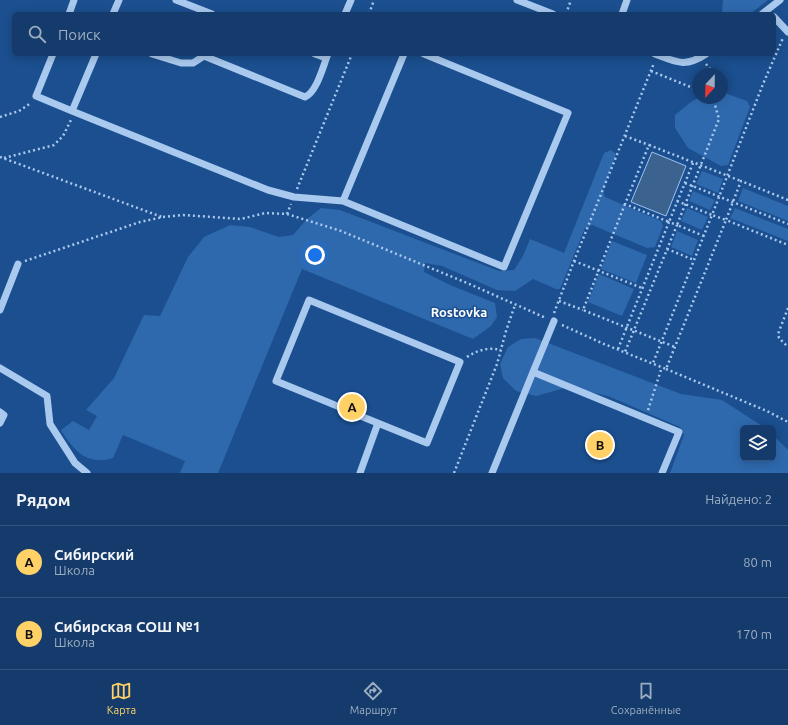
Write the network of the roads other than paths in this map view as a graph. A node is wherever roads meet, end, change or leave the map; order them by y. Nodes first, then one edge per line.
1 (74, 0) edge
2 (119, 0) edge
3 (176, 0) edge
4 (351, 0) edge
5 (518, 0) edge
6 (627, 0) edge
7 (780, 0) edge
8 (69, 12) edge
9 (114, 12) edge
10 (207, 12) edge
11 (346, 12) edge
12 (548, 12) edge
13 (623, 12) edge
14 (767, 12) edge
15 (776, 19) edge
16 (787, 31) edge
17 (51, 56) edge
18 (95, 56) edge
19 (158, 56) edge
20 (204, 56) edge
21 (204, 56) edge
22 (327, 56) edge
23 (403, 56) edge
24 (429, 56) edge
25 (661, 56) edge
26 (702, 56) edge
27 (73, 111) junction
28 (343, 201) junction
29 (18, 264) road end
30 (0, 310) edge
31 (553, 321) road end
32 (0, 368) edge
33 (533, 372) junction
34 (0, 412) edge
35 (0, 423) edge
36 (378, 423) junction
37 (87, 473) edge
38 (360, 473) edge
39 (492, 473) edge
40 (662, 473) edge

1 - 8 street
2 - 9 street
3 - 10 street
4 - 11 street
5 - 12 street
6 - 13 street
7 - 14 street
15 - 16 street
17 - 27 street
18 - 27 street
19 - 21 street
20 - 22 street
23 - 28 street
24 - 28 street
25 - 26 street
27 - 28 street
29 - 30 street
31 - 33 street
32 - 37 street
33 - 39 street
33 - 40 street
34 - 35 street
36 - 36 street
36 - 38 street

